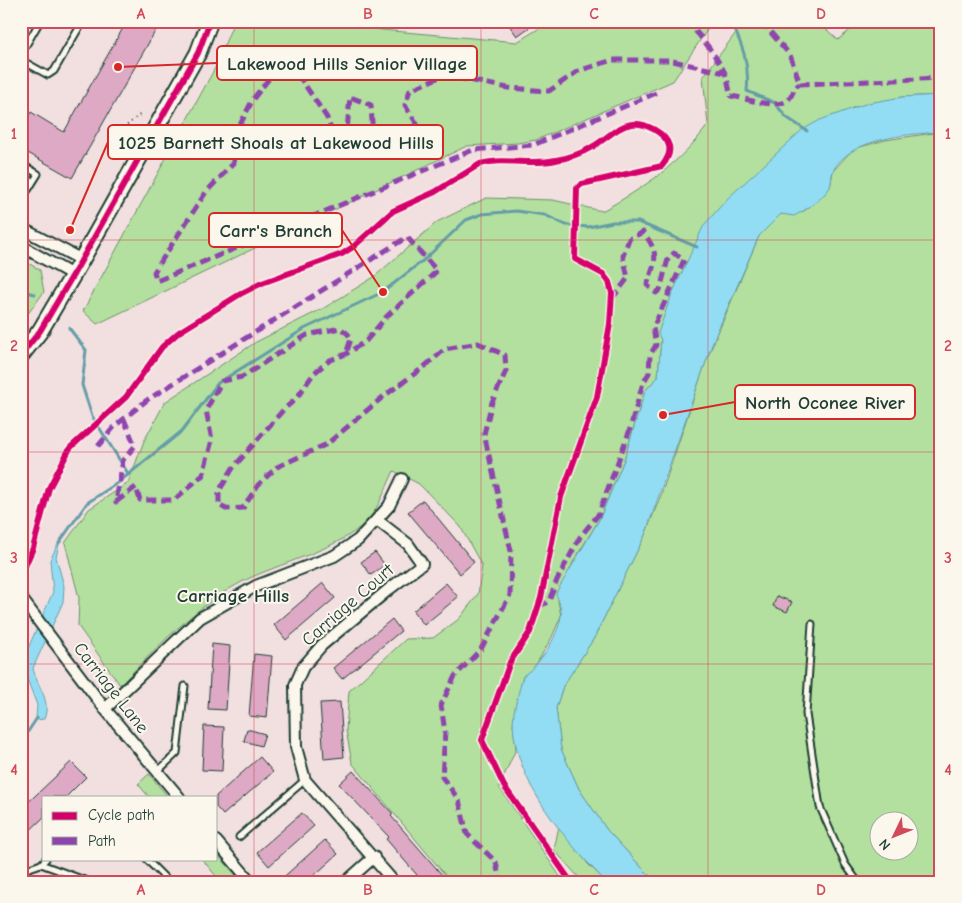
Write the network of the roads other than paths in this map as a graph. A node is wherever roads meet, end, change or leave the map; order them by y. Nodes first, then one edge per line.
1 (40, 21) edge
2 (82, 21) edge
3 (210, 21) edge
4 (21, 54) edge
5 (21, 60) edge
6 (21, 164) edge
7 (21, 191) edge
8 (21, 228) edge
9 (21, 246) edge
10 (82, 260) junction
11 (73, 275) junction
12 (21, 355) edge
13 (402, 480) dead end
14 (377, 520) junction
15 (21, 598) edge
16 (812, 624) dead end
17 (185, 686) dead end
18 (105, 709) junction
19 (158, 772) junction
20 (304, 780) junction
21 (178, 796) edge
22 (239, 837) dead end
23 (218, 843) edge
24 (374, 857) junction
25 (147, 860) edge
26 (43, 861) edge
27 (21, 872) edge
28 (90, 882) edge
29 (169, 882) edge
30 (251, 882) edge
31 (346, 882) edge
32 (394, 882) edge
33 (858, 882) edge

1 - 4 lane
2 - 5 lane
3 - 10 main road
6 - 7 lane
8 - 10 street
9 - 11 street
10 - 11 main road
11 - 12 main road
13 - 14 street
14 - 18 street
14 - 20 street, Carriage Court
15 - 18 street, Carriage Lane
16 - 33 lane
17 - 19 lane
18 - 19 street, Carriage Lane
19 - 21 street, Carriage Lane
20 - 22 lane
20 - 24 street, Carriage Court
23 - 30 street
24 - 31 street
24 - 32 street, Carriage Court
25 - 29 lane
26 - 27 lane
26 - 28 lane

